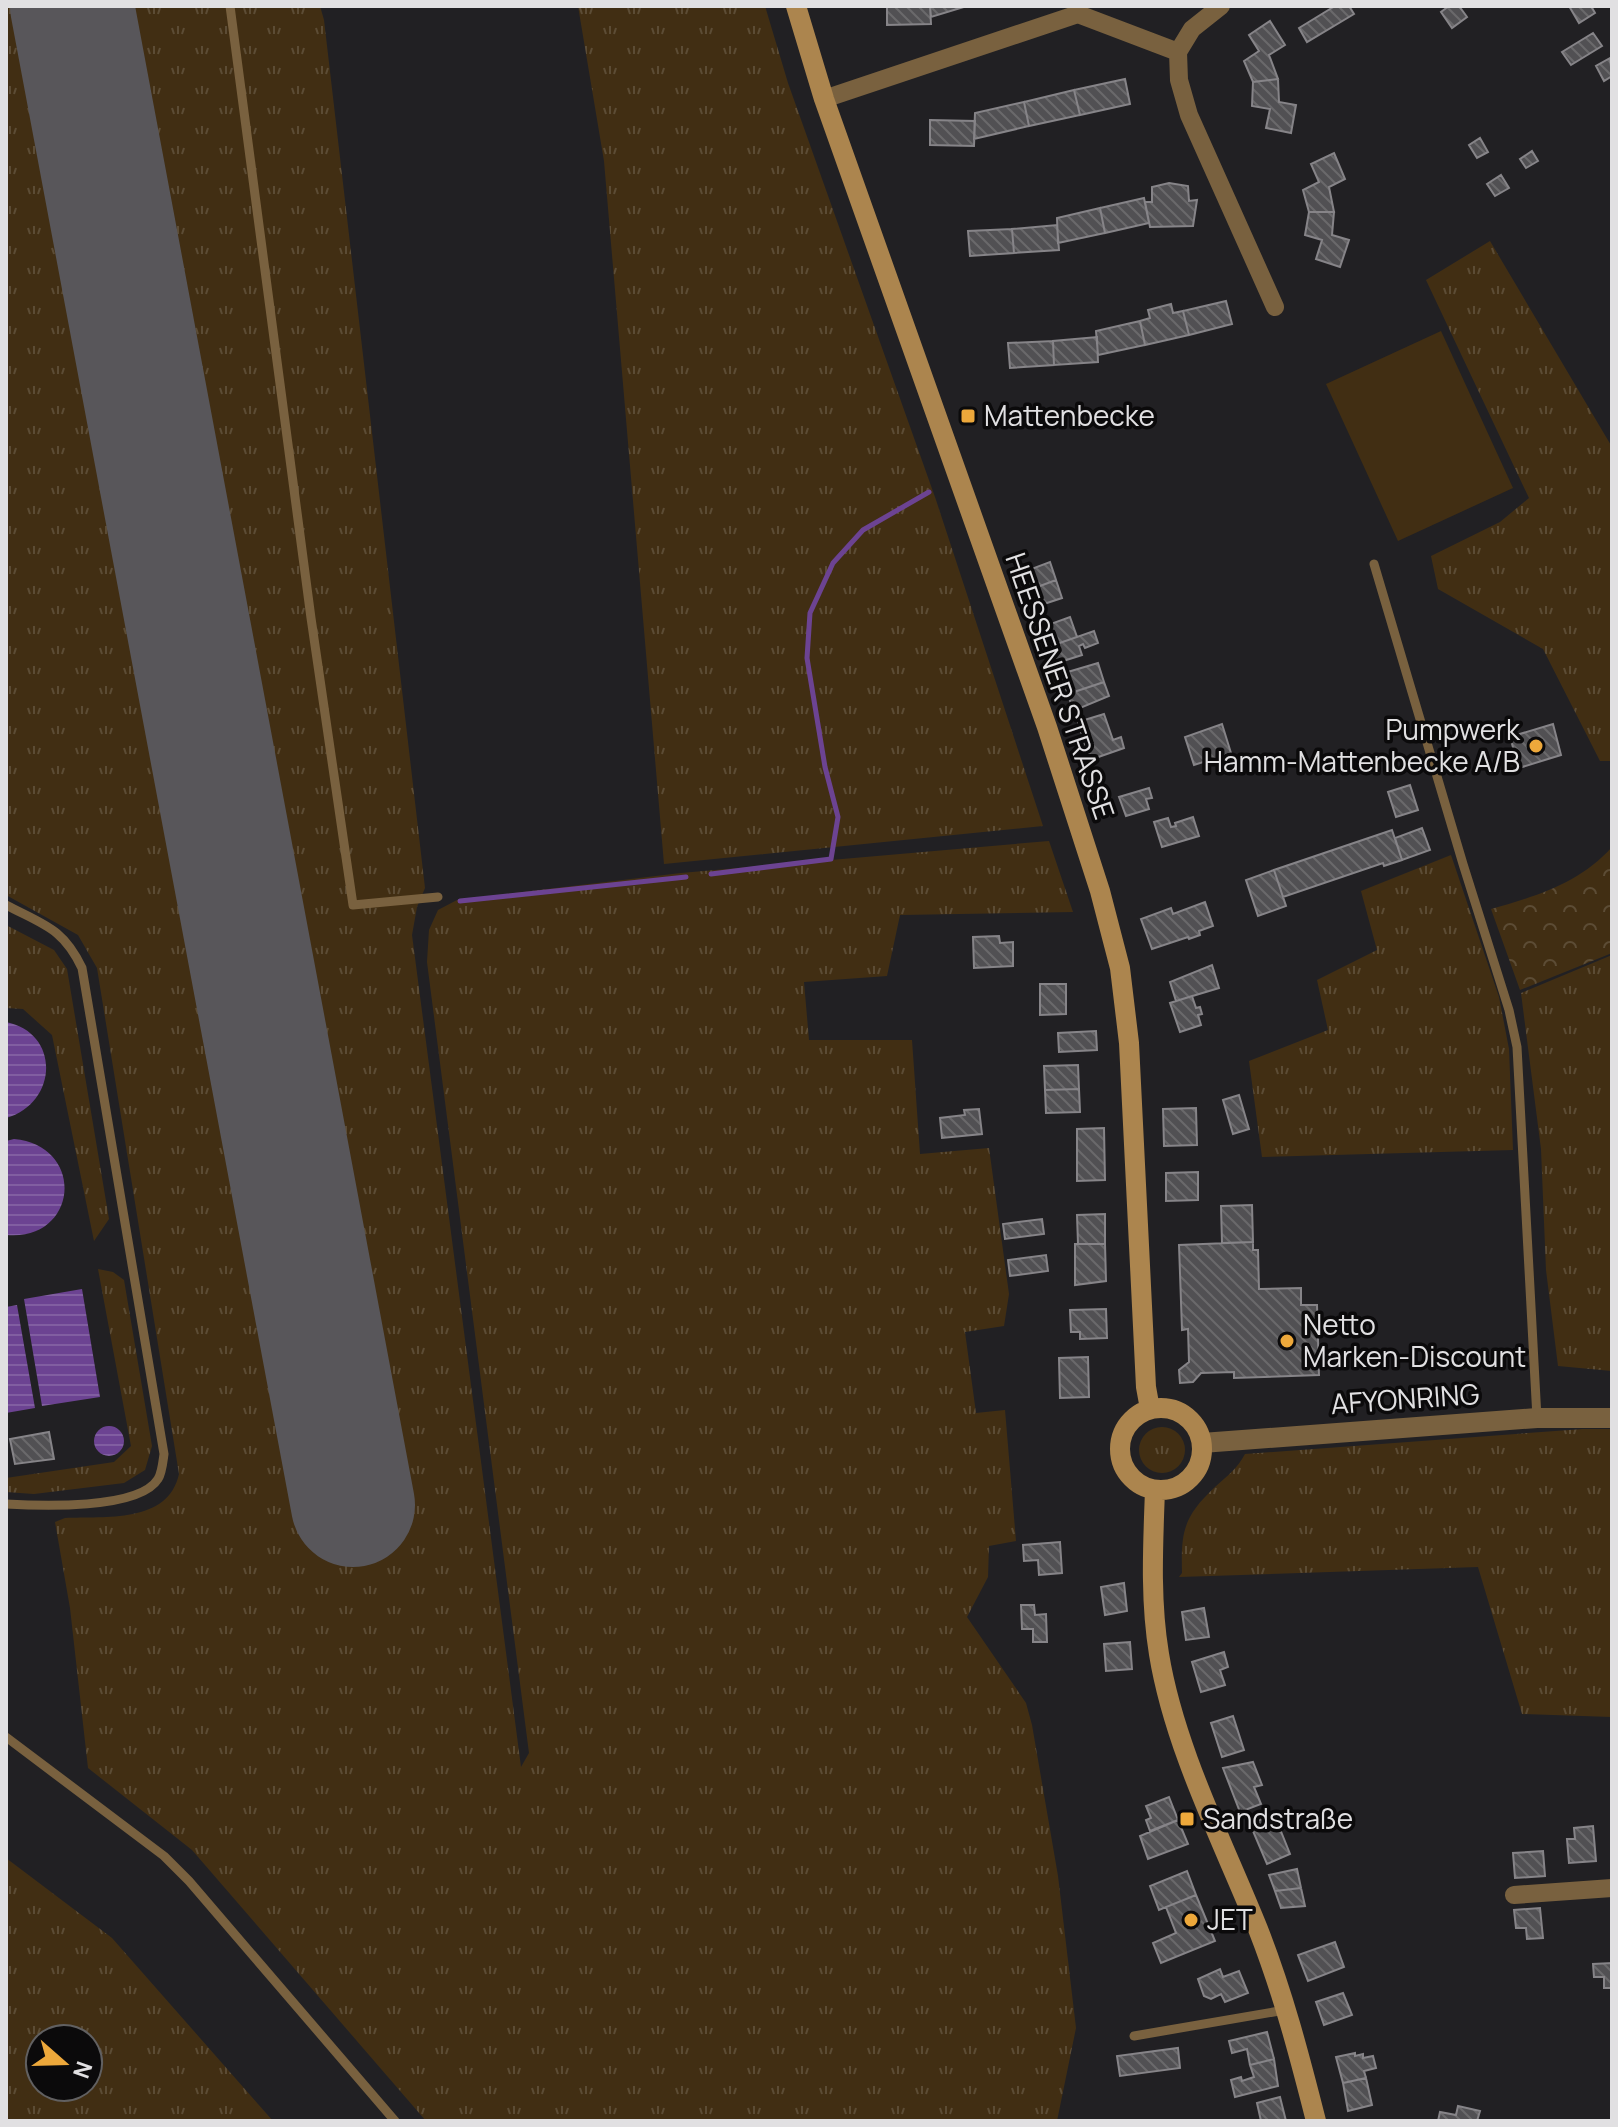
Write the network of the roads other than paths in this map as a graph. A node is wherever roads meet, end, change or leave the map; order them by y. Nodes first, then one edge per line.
1 (230, 6) edge
2 (796, 6) edge
3 (1221, 6) edge
4 (1068, 11) edge
5 (1178, 52) junction
6 (824, 99) junction
7 (1275, 307) dead end
8 (1374, 564) dead end
9 (438, 897) dead end
10 (6, 905) edge
11 (1150, 1409) junction
12 (1537, 1418) junction
13 (1612, 1418) edge
14 (1202, 1443) junction
15 (1155, 1490) junction
16 (6, 1504) edge
17 (6, 1737) edge
18 (1612, 1888) edge
19 (1514, 1895) dead end
20 (1288, 2010) junction
21 (1134, 2036) dead end
22 (395, 2121) edge
23 (1316, 2121) edge

1 - 9 lane
2 - 6 main road, HEESSENER STRASSE
3 - 5 street
4 - 5 street
4 - 6 street
5 - 7 street
6 - 11 main road, HEESSENER STRASSE
8 - 12 lane
10 - 16 lane
11 - 14 main road
11 - 15 main road
12 - 13 street, AFYONRING
12 - 14 street, AFYONRING
14 - 15 main road
15 - 20 main road
17 - 22 lane
18 - 19 street
20 - 21 lane
20 - 23 main road

